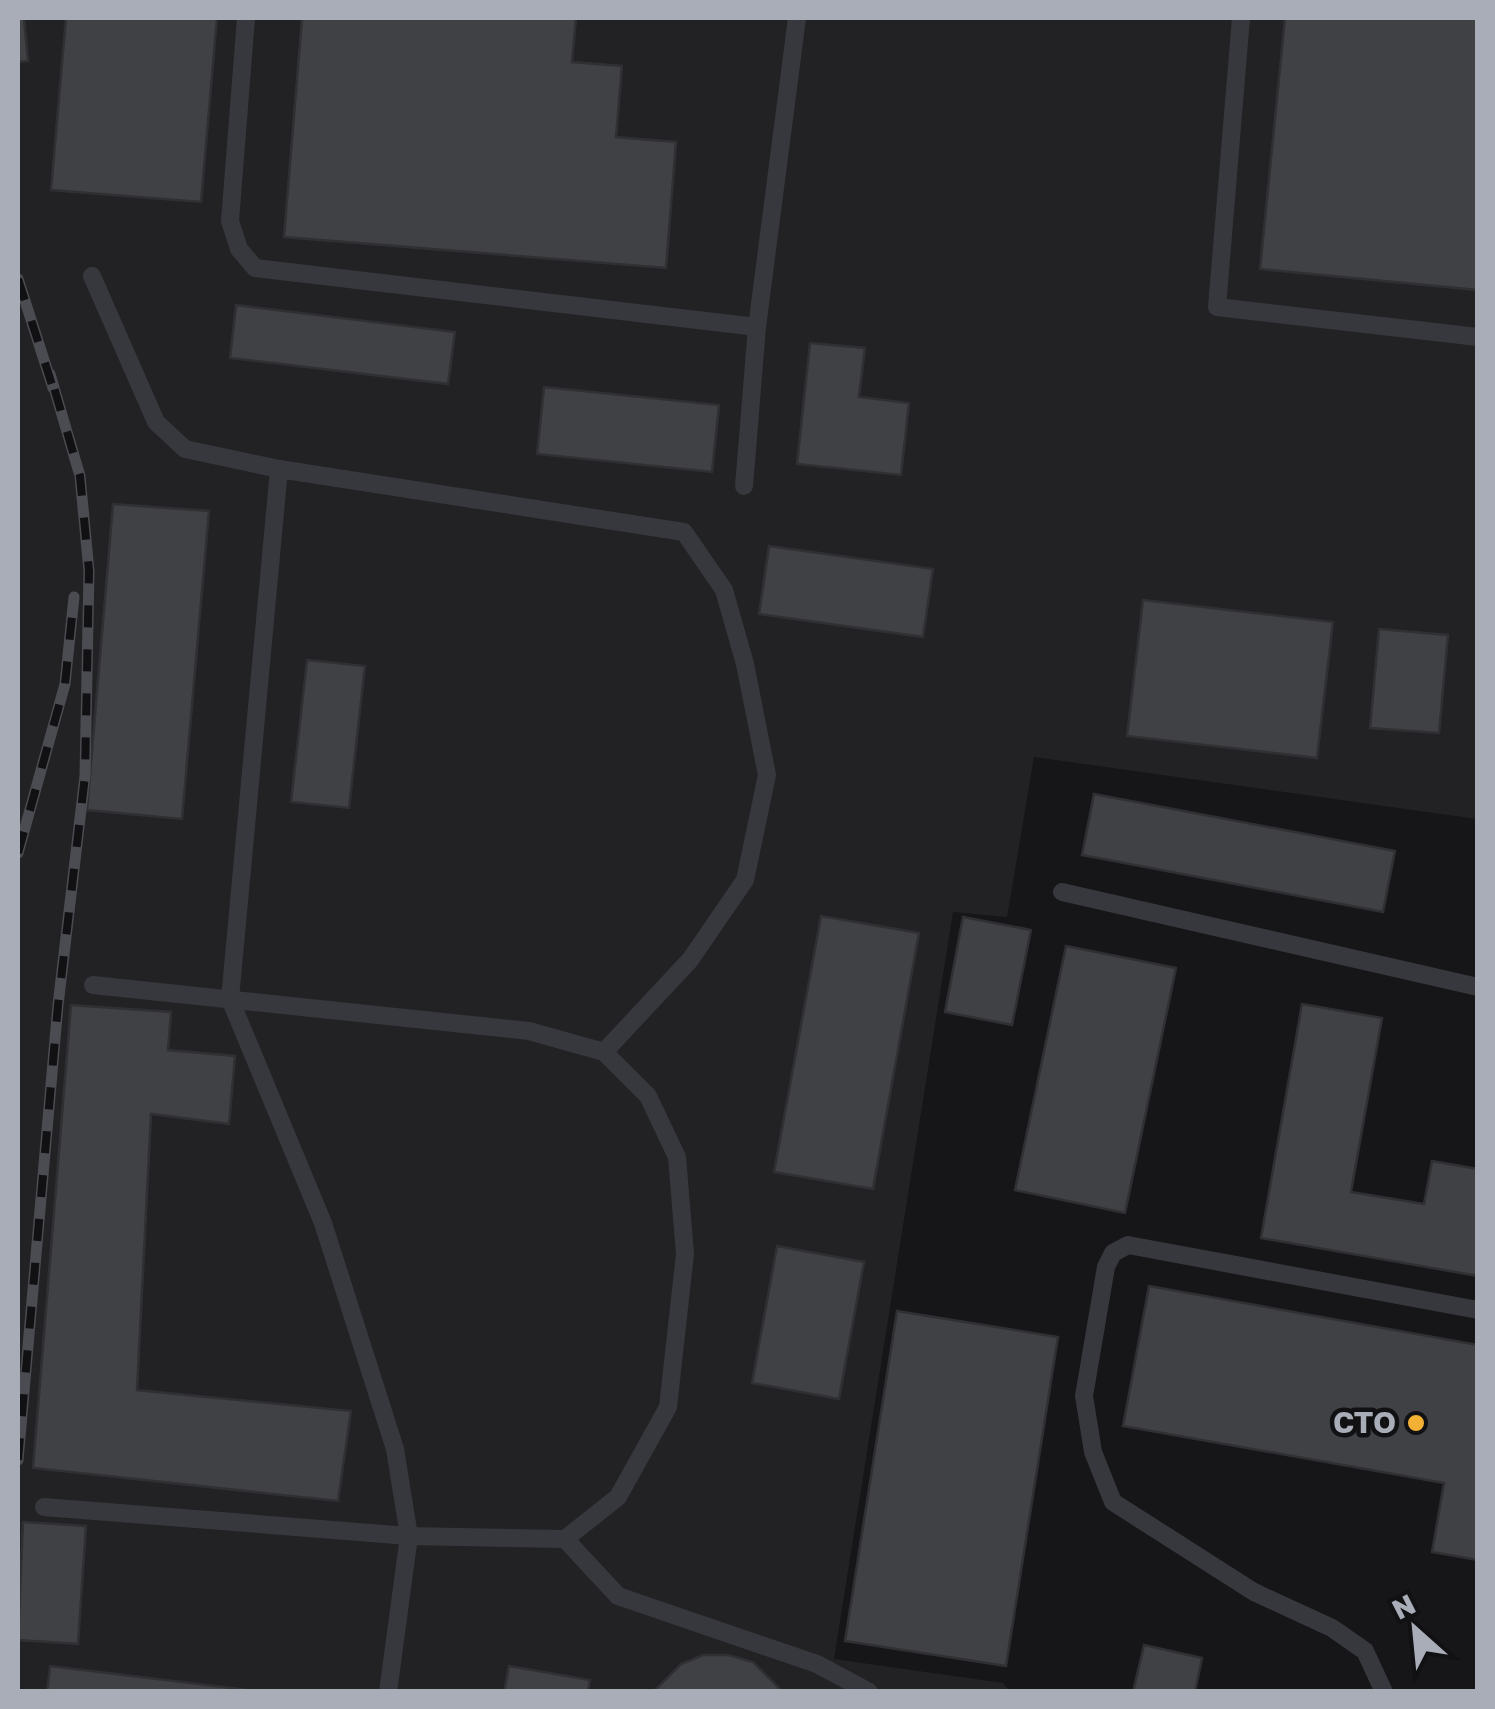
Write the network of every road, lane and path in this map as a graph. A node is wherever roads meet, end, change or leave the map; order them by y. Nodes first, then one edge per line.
1 (246, 18) edge
2 (797, 18) edge
3 (1242, 18) edge
4 (92, 276) dead end
5 (757, 327) junction
6 (1478, 337) edge
7 (280, 469) junction
8 (744, 486) dead end
9 (1062, 892) dead end
10 (93, 985) dead end
11 (1478, 987) edge
12 (230, 999) junction
13 (604, 1052) junction
14 (1478, 1310) edge
15 (44, 1507) dead end
16 (409, 1536) junction
17 (565, 1539) junction
18 (388, 1692) edge
19 (869, 1692) edge
20 (1384, 1692) edge

1 - 5 lane
2 - 5 lane
3 - 6 lane
4 - 7 lane
5 - 8 lane
7 - 12 lane
7 - 13 lane
9 - 11 lane
10 - 12 lane
12 - 13 lane
12 - 16 lane
13 - 17 lane
14 - 20 lane
15 - 16 lane
16 - 17 lane
16 - 18 lane
17 - 19 lane

